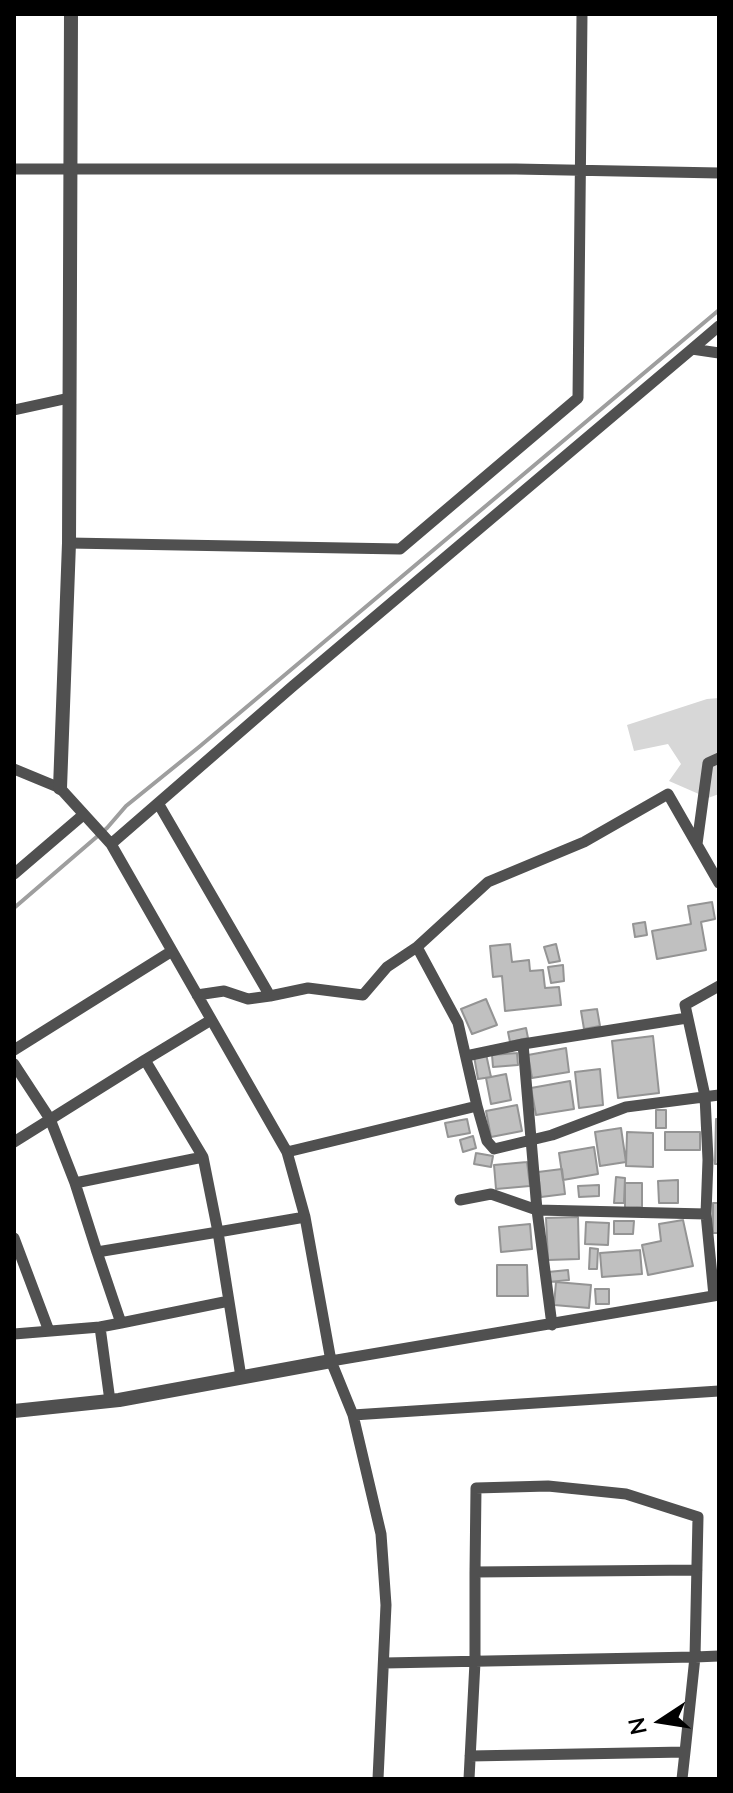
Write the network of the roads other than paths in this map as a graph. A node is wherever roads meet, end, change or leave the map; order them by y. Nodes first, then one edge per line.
1 (71, 14) edge
2 (582, 14) edge
3 (14, 169) edge
4 (70, 170) junction
5 (581, 171) junction
6 (719, 173) edge
7 (719, 326) edge
8 (692, 349) junction
9 (719, 353) edge
10 (69, 398) junction
11 (14, 410) edge
12 (69, 543) junction
13 (719, 758) edge
14 (14, 769) edge
15 (60, 788) junction
16 (158, 803) junction
17 (83, 815) junction
18 (111, 844) junction
19 (697, 845) junction
20 (14, 874) edge
21 (719, 883) edge
22 (417, 947) junction
23 (172, 951) junction
24 (719, 986) edge
25 (197, 995) junction
26 (270, 996) junction
27 (687, 1018) junction
28 (211, 1020) junction
29 (523, 1044) junction
30 (14, 1050) edge
31 (466, 1056) junction
32 (145, 1060) junction
33 (14, 1064) edge
34 (719, 1095) edge
35 (705, 1096) junction
36 (477, 1106) junction
37 (50, 1119) junction
38 (531, 1140) junction
39 (14, 1142) edge
40 (287, 1152) junction
41 (203, 1157) junction
42 (75, 1183) junction
43 (460, 1200) dead end
44 (537, 1210) junction
45 (706, 1214) junction
46 (305, 1217) junction
47 (218, 1232) junction
48 (14, 1238) edge
49 (97, 1252) junction
50 (717, 1295) edge
51 (229, 1301) junction
52 (121, 1323) junction
53 (552, 1325) junction
54 (100, 1327) junction
55 (49, 1331) junction
56 (14, 1334) edge
57 (331, 1361) junction
58 (241, 1377) junction
59 (719, 1391) edge
60 (110, 1401) junction
61 (14, 1411) edge
62 (353, 1415) junction
63 (697, 1570) junction
64 (475, 1572) junction
65 (719, 1656) edge
66 (695, 1657) junction
67 (475, 1662) junction
68 (384, 1663) junction
69 (685, 1752) junction
70 (470, 1756) junction
71 (378, 1779) edge
72 (469, 1779) edge
73 (682, 1779) edge

1 - 4 street
2 - 5 street
3 - 4 street
4 - 5 street
4 - 10 street
5 - 6 street
5 - 12 street
7 - 8 street
8 - 9 street
8 - 16 street
10 - 11 street
10 - 12 street
12 - 15 street
13 - 19 street
14 - 15 street
15 - 17 street
16 - 18 street
16 - 26 street
17 - 18 street
17 - 20 street
18 - 23 street
19 - 21 street
19 - 22 street
22 - 26 street
22 - 31 street
23 - 25 street
23 - 30 street
24 - 27 street
25 - 26 street
25 - 28 street
27 - 29 street
27 - 35 street
28 - 32 street
28 - 40 street
29 - 31 street
29 - 38 street
31 - 36 street
32 - 37 street
32 - 41 street
33 - 37 street
34 - 35 street
35 - 38 street
35 - 45 street
36 - 38 street
36 - 40 street
37 - 39 street
37 - 42 street
38 - 44 street
40 - 46 street
41 - 42 street
41 - 47 street
42 - 49 street
43 - 44 street
44 - 45 street
44 - 53 street
45 - 50 street
46 - 47 street
46 - 57 street
47 - 49 street
47 - 51 street
48 - 55 street
49 - 52 street
50 - 53 street
51 - 52 street
51 - 58 street
52 - 54 street
53 - 57 street
54 - 55 street
54 - 60 street
55 - 56 street
57 - 58 street
57 - 62 street
58 - 60 street
59 - 62 street
60 - 61 street
62 - 68 street
63 - 64 street
63 - 64 street
63 - 66 street
64 - 67 street
65 - 66 street
66 - 67 street
66 - 69 street
67 - 68 street
67 - 70 street
68 - 71 street
69 - 70 street
69 - 73 street
70 - 72 street

